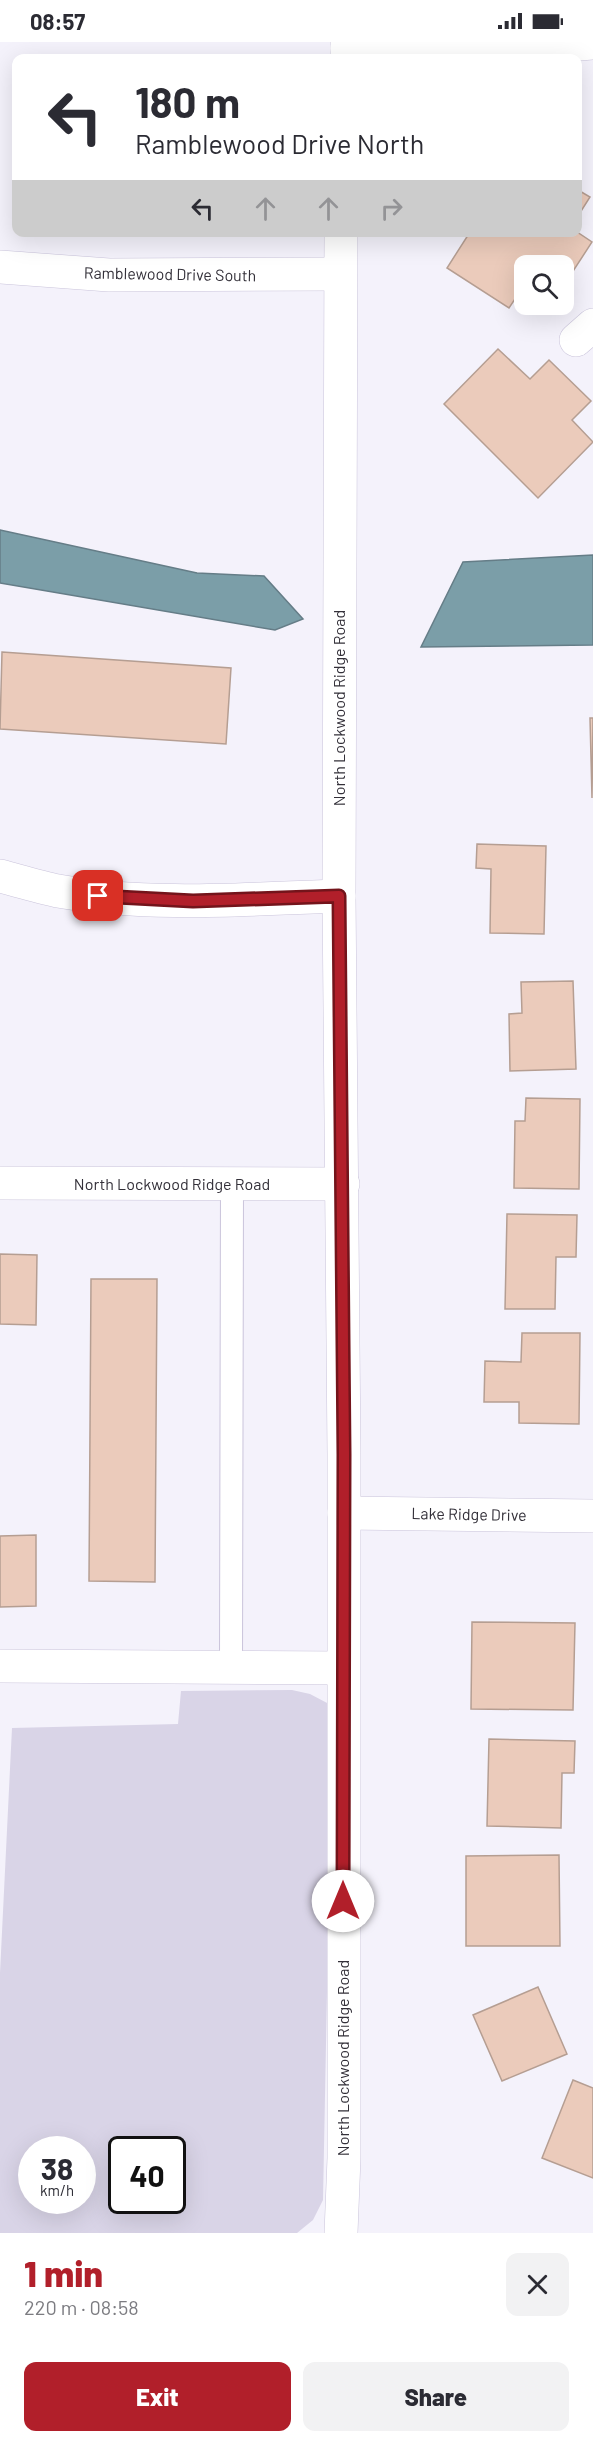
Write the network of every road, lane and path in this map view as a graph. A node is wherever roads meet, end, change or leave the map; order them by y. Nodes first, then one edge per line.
1 (593, 43) edge
2 (347, 50) edge
3 (341, 237) edge
4 (0, 267) edge
5 (339, 274) junction
6 (0, 876) edge
7 (339, 896) junction
8 (0, 1183) edge
9 (232, 1184) junction
10 (343, 1184) junction
11 (344, 1513) junction
12 (593, 1516) edge
13 (0, 1666) edge
14 (231, 1666) junction
15 (343, 1668) junction
16 (341, 2233) edge

1 - 2 street
3 - 5 street, North Lockwood Ridge Road
4 - 5 street, Ramblewood Drive South
5 - 7 street, North Lockwood Ridge Road
6 - 7 street
7 - 10 street, North Lockwood Ridge Road
8 - 9 street, North Lockwood Ridge Road
9 - 10 street, North Lockwood Ridge Road
9 - 14 lane
10 - 11 street, North Lockwood Ridge Road
11 - 12 street, Lake Ridge Drive
11 - 15 street, North Lockwood Ridge Road
13 - 14 street
14 - 15 street
15 - 16 street, North Lockwood Ridge Road

